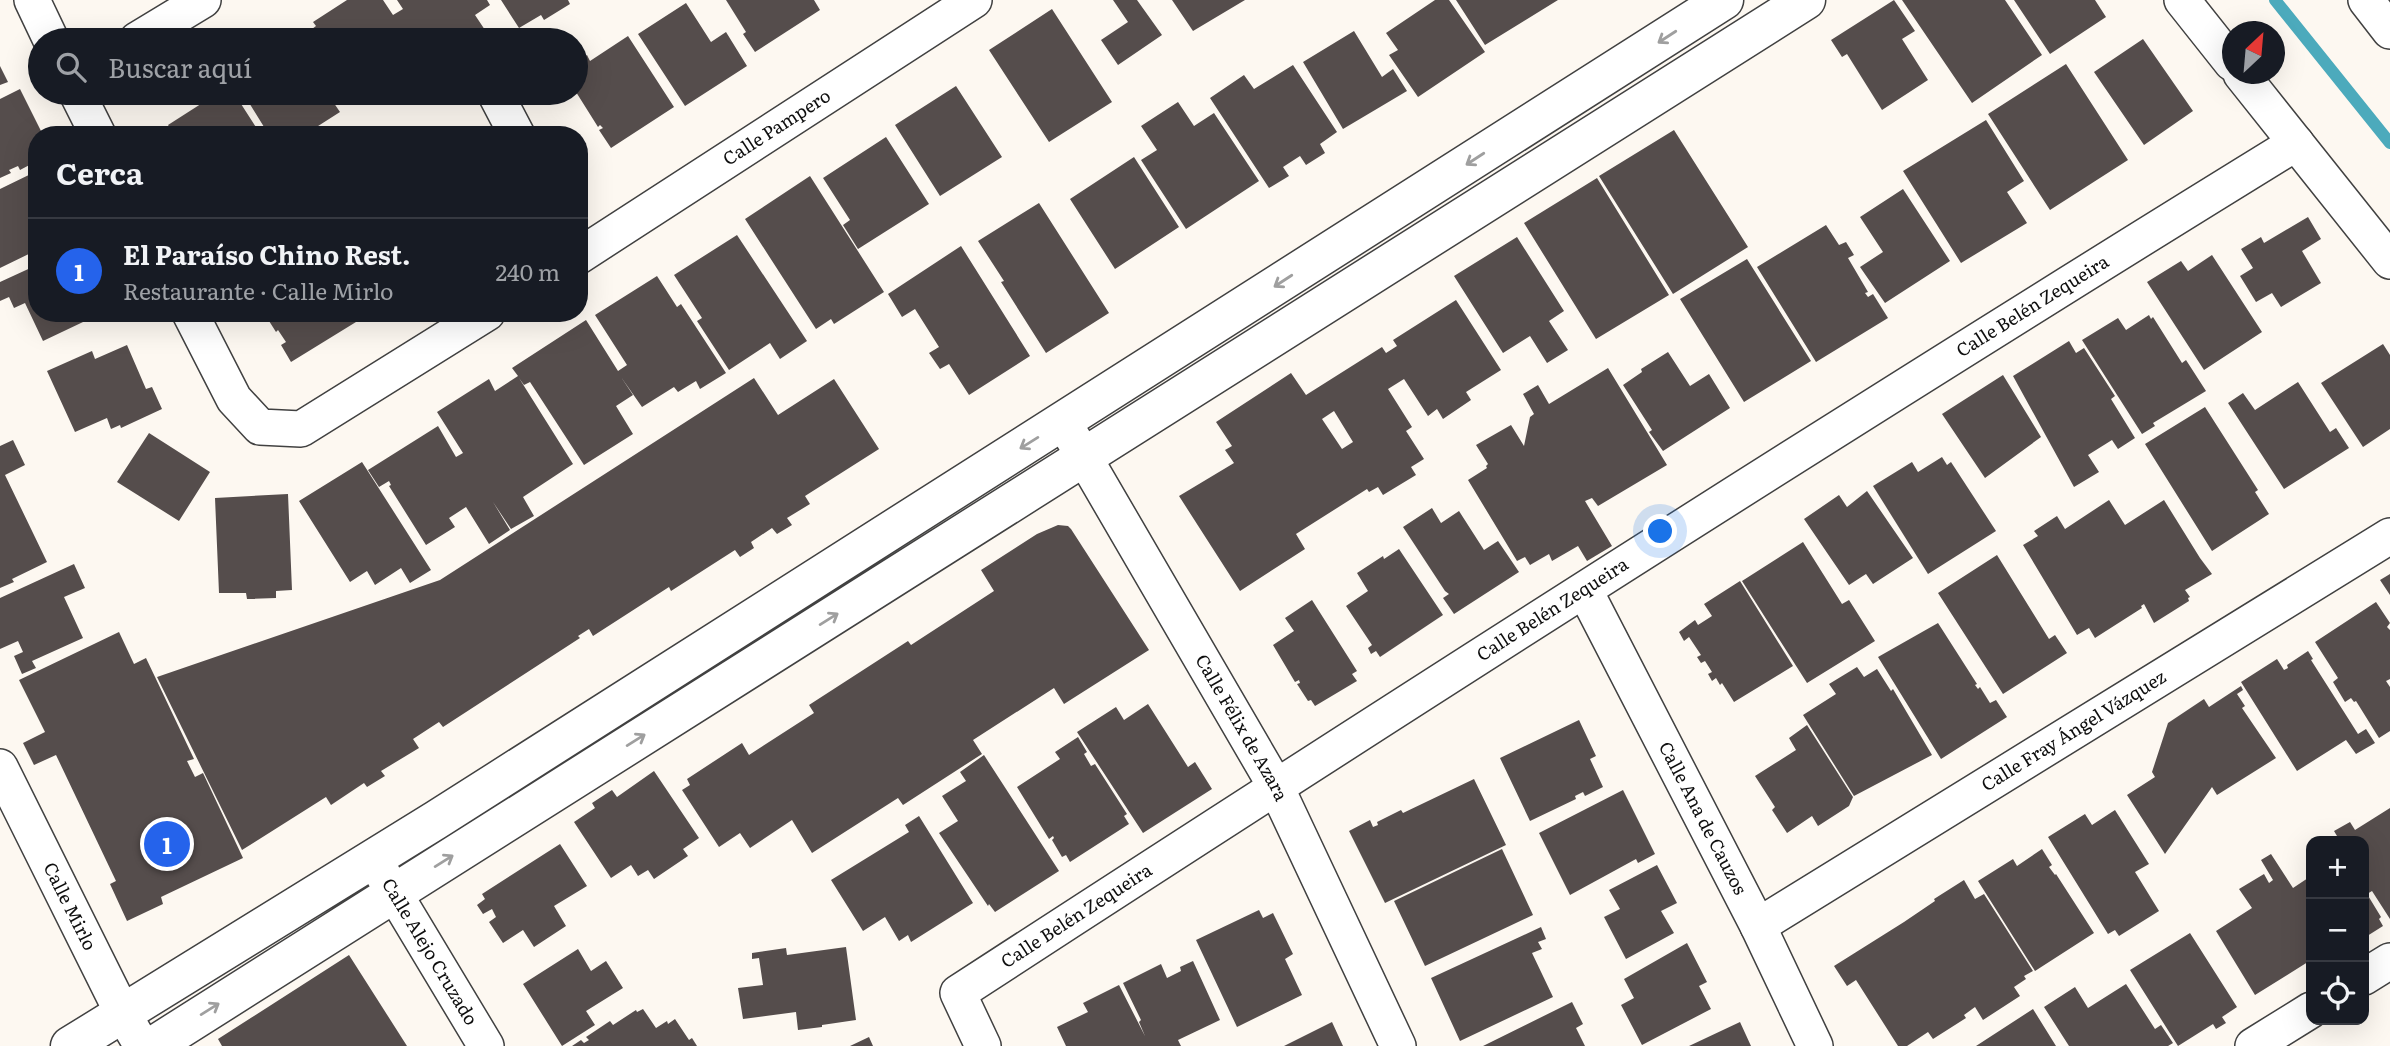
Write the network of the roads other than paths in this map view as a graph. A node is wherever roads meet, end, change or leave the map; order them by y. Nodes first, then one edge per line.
1 (32, 0) edge
2 (203, 0) edge
3 (974, 0) edge
4 (1724, 0) edge
5 (1806, 0) edge
6 (2182, 0) edge
7 (2366, 0) edge
8 (45, 28) edge
9 (157, 28) edge
10 (2390, 31) edge
11 (2222, 50) edge
12 (2249, 84) edge
13 (83, 105) edge
14 (501, 105) edge
15 (94, 126) edge
16 (512, 126) edge
17 (2296, 143) junction
18 (588, 248) edge
19 (2390, 261) edge
20 (195, 322) edge
21 (473, 322) edge
22 (1063, 421) junction
23 (1085, 457) junction
24 (2390, 536) edge
25 (1585, 591) junction
26 (0, 767) edge
27 (1276, 787) junction
28 (373, 859) junction
29 (393, 893) junction
30 (1758, 926) junction
31 (2390, 961) edge
32 (2369, 974) edge
33 (122, 1012) junction
34 (2306, 1013) edge
35 (70, 1046) edge
36 (142, 1046) edge
37 (153, 1046) edge
38 (486, 1046) edge
39 (983, 1046) edge
40 (1398, 1046) edge
41 (1815, 1046) edge
42 (2253, 1046) edge

1 - 8 street
2 - 9 street
3 - 18 street, Calle Pampero
4 -> 22 street
5 - 23 street
6 - 11 street
7 - 10 street
12 - 17 street
13 - 15 street
14 - 16 street
17 - 19 street
17 - 25 street, Calle Belén Zequeira
20 - 21 street
22 - 23 street, Calle Félix de Azara
22 -> 28 street
23 - 27 street, Calle Félix de Azara
29 -> 23 street
24 - 30 street, Calle Fray Ángel Vázquez
25 - 27 street, Calle Belén Zequeira
25 - 30 street, Calle Ana de Cauzos
26 - 33 street, Calle Mirlo
27 - 39 street, Calle Belén Zequeira
27 - 40 street, Calle Félix de Azara
28 - 29 street, Calle Alejo Cruzado
28 - 33 street
37 -> 29 street
29 - 38 street, Calle Alejo Cruzado
30 - 41 street, Calle Ana de Cauzos
31 - 32 street
33 - 35 street
33 - 36 street, Calle Mirlo
34 - 42 street

